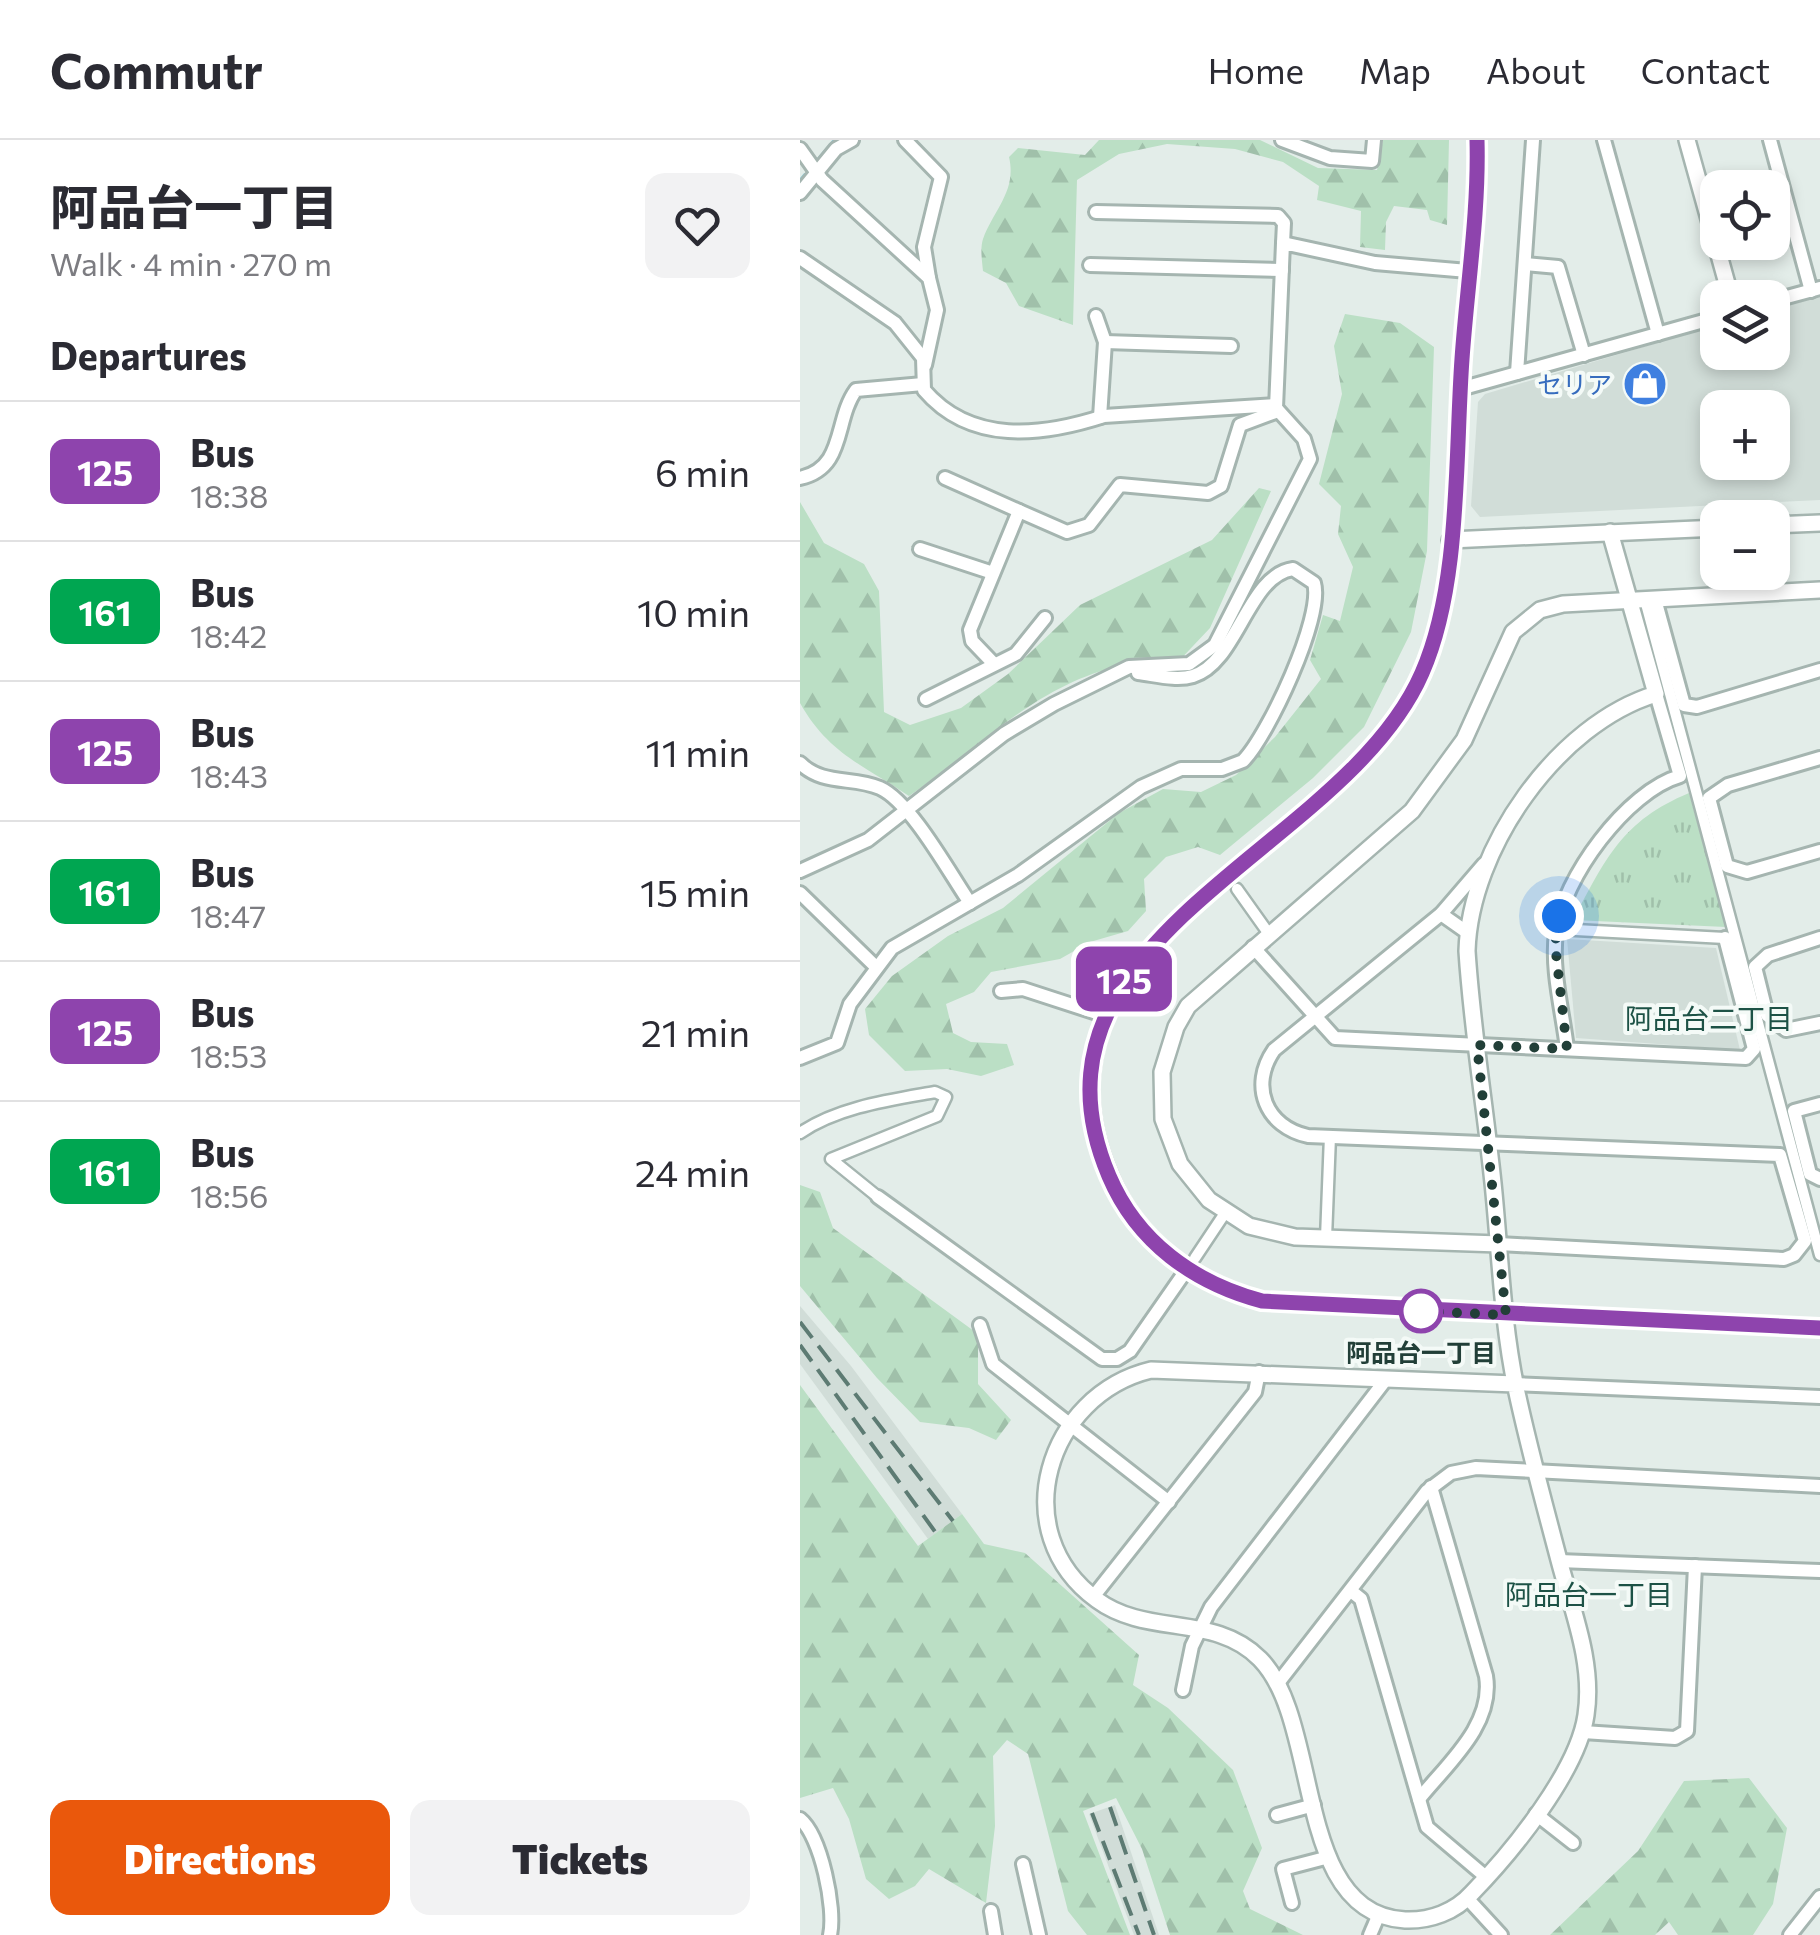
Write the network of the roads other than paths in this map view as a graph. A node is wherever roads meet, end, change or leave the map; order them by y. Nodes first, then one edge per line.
1 (852, 140) edge
2 (905, 140) edge
3 (1282, 140) edge
4 (1374, 140) edge
5 (1477, 140) edge
6 (1533, 140) edge
7 (1604, 140) edge
8 (1687, 140) edge
9 (1770, 140) edge
10 (800, 150) edge
11 (815, 167) junction
12 (800, 193) edge
13 (1096, 212) dead end
14 (1283, 243) junction
15 (800, 258) edge
16 (1525, 264) junction
17 (1090, 265) dead end
18 (1282, 270) junction
19 (1468, 271) junction
20 (929, 278) junction
21 (1725, 280) edge
22 (1816, 290) edge
23 (1790, 297) edge
24 (1096, 316) dead end
25 (1700, 322) edge
26 (1658, 334) junction
27 (1105, 342) junction
28 (1231, 346) dead end
29 (1584, 354) junction
30 (925, 366) junction
31 (1516, 374) junction
32 (923, 384) junction
33 (1460, 389) junction
34 (1277, 408) junction
35 (1100, 417) junction
36 (800, 478) edge
37 (945, 478) dead end
38 (1019, 511) junction
39 (1820, 522) edge
40 (1790, 524) edge
41 (1700, 529) edge
42 (1610, 532) junction
43 (1450, 540) junction
44 (920, 549) dead end
45 (993, 573) junction
46 (1820, 590) edge
47 (1643, 600) junction
48 (1045, 618) dead end
49 (994, 664) junction
50 (1820, 670) edge
51 (1120, 671) junction
52 (1656, 694) junction
53 (926, 699) dead end
54 (1820, 758) edge
55 (800, 763) edge
56 (904, 810) junction
57 (1820, 851) edge
58 (1484, 864) junction
59 (800, 871) edge
60 (1237, 888) dead end
61 (800, 893) edge
62 (970, 903) junction
63 (1442, 914) junction
64 (1556, 930) junction
65 (1269, 934) junction
66 (1468, 934) junction
67 (1724, 938) joint
68 (1820, 938) edge
69 (1253, 947) junction
70 (875, 966) junction
71 (1000, 991) dead end
72 (1106, 1016) junction
73 (1314, 1018) junction
74 (1820, 1023) edge
75 (1477, 1045) junction
76 (1567, 1049) junction
77 (800, 1058) edge
78 (1820, 1104) edge
79 (800, 1133) edge
80 (1330, 1136) junction
81 (1488, 1140) junction
82 (1820, 1179) edge
83 (878, 1196) joint
84 (1225, 1212) junction
85 (1326, 1238) junction
86 (1499, 1244) junction
87 (1820, 1255) edge
88 (1191, 1263) junction
89 (1506, 1315) junction
90 (980, 1325) dead end
91 (1820, 1328) edge
92 (1260, 1372) junction
93 (1387, 1378) junction
94 (1515, 1384) junction
95 (1820, 1397) edge
96 (1070, 1421) junction
97 (1537, 1472) junction
98 (1820, 1486) edge
99 (1431, 1487) junction
100 (1168, 1502) junction
101 (1559, 1561) junction
102 (1695, 1566) junction
103 (1820, 1571) edge
104 (1350, 1591) junction
105 (1094, 1597) junction
106 (1198, 1628) junction
107 (1278, 1683) junction
108 (1184, 1690) dead end
109 (1583, 1732) junction
110 (1419, 1799) junction
111 (1314, 1805) junction
112 (1536, 1814) junction
113 (1277, 1815) dead end
114 (800, 1819) edge
115 (1572, 1843) dead end
116 (1328, 1856) junction
117 (1024, 1864) dead end
118 (1486, 1876) junction
119 (1820, 1897) edge
120 (1467, 1898) junction
121 (1292, 1903) dead end
122 (991, 1911) dead end
123 (1379, 1914) junction
124 (1414, 1927) edge
125 (830, 1935) edge
126 (995, 1935) edge
127 (1040, 1935) edge
128 (1370, 1935) edge
129 (1501, 1935) edge
130 (1790, 1935) edge

1 - 11 street
2 - 20 street
3 - 4 street
5 - 19 street
6 - 16 street
7 - 26 street
8 - 21 street
9 - 22 street
10 - 11 street
11 - 12 street
11 - 20 street
13 - 14 street
14 - 18 street
14 - 19 street
15 - 30 street
16 - 29 street
16 - 31 street
17 - 18 street
18 - 34 street
19 - 33 street
20 - 30 street
22 - 23 street
24 - 27 street
25 - 26 street
26 - 29 street
27 - 28 street
27 - 35 street
29 - 31 street
30 - 32 street
31 - 33 street
32 - 35 street
32 - 36 street
33 - 43 street
34 - 35 street
34 - 38 street
34 - 51 street
37 - 38 street
38 - 45 street
39 - 40 street
41 - 42 street
42 - 43 street
42 - 47 street
43 - 72 street
44 - 45 street
45 - 49 street
46 - 47 street
47 - 50 street
47 - 52 street
47 - 65 street
47 - 87 street
48 - 49 street
49 - 53 street
51 - 56 street
51 - 62 street
52 - 58 street
52 - 64 street
54 - 57 street
55 - 56 street
56 - 59 street
56 - 62 street
58 - 63 street
58 - 66 street
60 - 65 street
61 - 70 street
62 - 70 street
63 - 66 street
63 - 73 street
64 - 67 street
64 - 76 street
65 - 69 street
66 - 75 street
67 - 76 street
68 - 74 street
69 - 73 street
69 - 84 street
70 - 77 street
71 - 72 street
72 - 88 street
73 - 75 street
73 - 80 street
75 - 76 street
75 - 81 street
78 - 82 street
79 - 83 street
80 - 81 street
80 - 85 street
81 - 86 street
81 - 86 street
83 - 88 street
84 - 85 street
84 - 88 street
85 - 86 street
86 - 89 street
88 - 89 street
89 - 91 street
89 - 94 street
90 - 96 street
92 - 93 street
92 - 96 street
92 - 100 street
93 - 94 street
93 - 106 street
94 - 95 street
94 - 97 street
96 - 100 street
96 - 105 street
97 - 98 street
97 - 99 street
97 - 101 street
99 - 104 street
99 - 110 street
100 - 105 street
101 - 102 street
101 - 109 street
102 - 103 street
102 - 109 street
104 - 107 street
104 - 110 street
105 - 106 street
106 - 107 street
106 - 108 street
107 - 111 street
109 - 112 street
110 - 118 street
111 - 113 street
111 - 116 street
112 - 115 street
112 - 118 street
114 - 125 street
116 - 121 street
116 - 123 street
117 - 127 street
118 - 120 street
119 - 130 street
120 - 124 street
120 - 129 street
122 - 126 street
123 - 124 street
123 - 128 street

